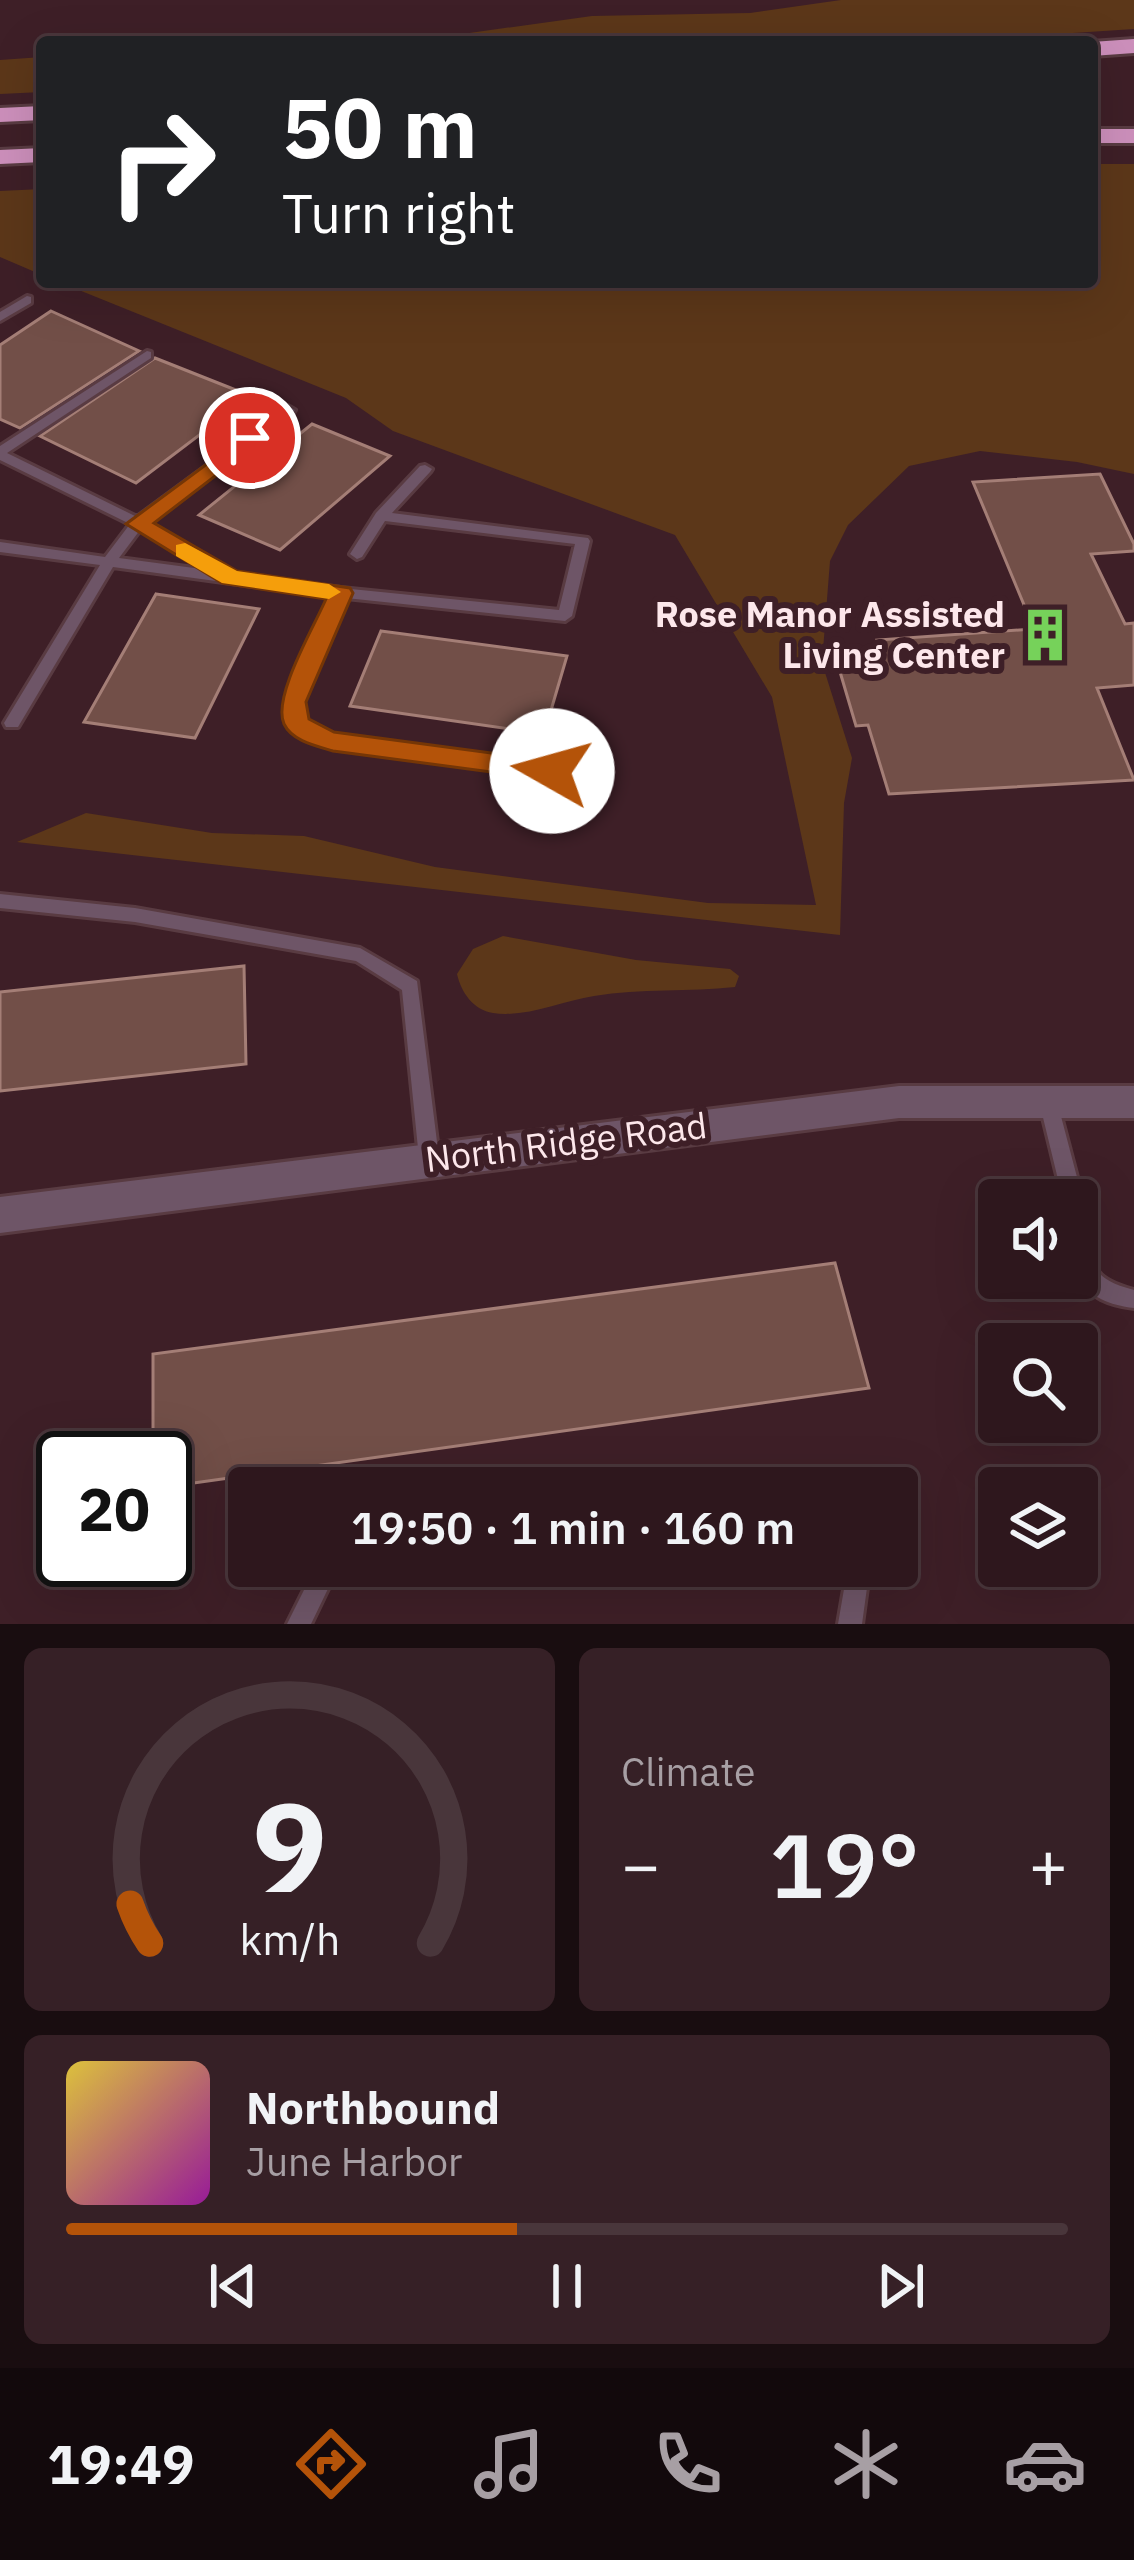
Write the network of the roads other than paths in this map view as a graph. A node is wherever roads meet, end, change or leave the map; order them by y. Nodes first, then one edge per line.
1 (1134, 46) edge
2 (1098, 49) edge
3 (36, 113) edge
4 (0, 115) edge
5 (1098, 136) edge
6 (1134, 136) edge
7 (36, 155) edge
8 (0, 157) edge
9 (27, 300) dead end
10 (0, 317) edge
11 (148, 355) dead end
12 (288, 410) dead end
13 (0, 454) edge
14 (425, 469) dead end
15 (381, 517) junction
16 (138, 524) junction
17 (0, 547) edge
18 (357, 554) dead end
19 (111, 559) junction
20 (231, 578) junction
21 (341, 593) junction
22 (12, 723) dead end
23 (552, 771) dead end
24 (0, 901) edge
25 (1048, 1101) junction
26 (1134, 1102) edge
27 (429, 1158) junction
28 (1068, 1179) edge
29 (0, 1215) edge
30 (1098, 1289) edge
31 (1132, 1299) edge
32 (318, 1587) edge
33 (856, 1587) edge
34 (299, 1624) edge
35 (850, 1624) edge

1 - 2 highway
3 - 4 highway
5 - 6 highway
7 - 8 highway
9 - 10 lane
11 - 13 lane
12 - 16 lane
13 - 16 lane
14 - 15 lane
15 - 18 lane
15 - 21 lane
16 - 19 lane
16 - 20 lane
17 - 19 lane
19 - 20 lane
19 - 22 lane
20 - 21 lane
21 - 23 lane
24 - 27 lane
25 - 26 street, North Ridge Road
25 - 27 street, North Ridge Road
25 - 28 lane
27 - 29 street, North Ridge Road
30 - 31 lane
32 - 34 lane
33 - 35 lane

